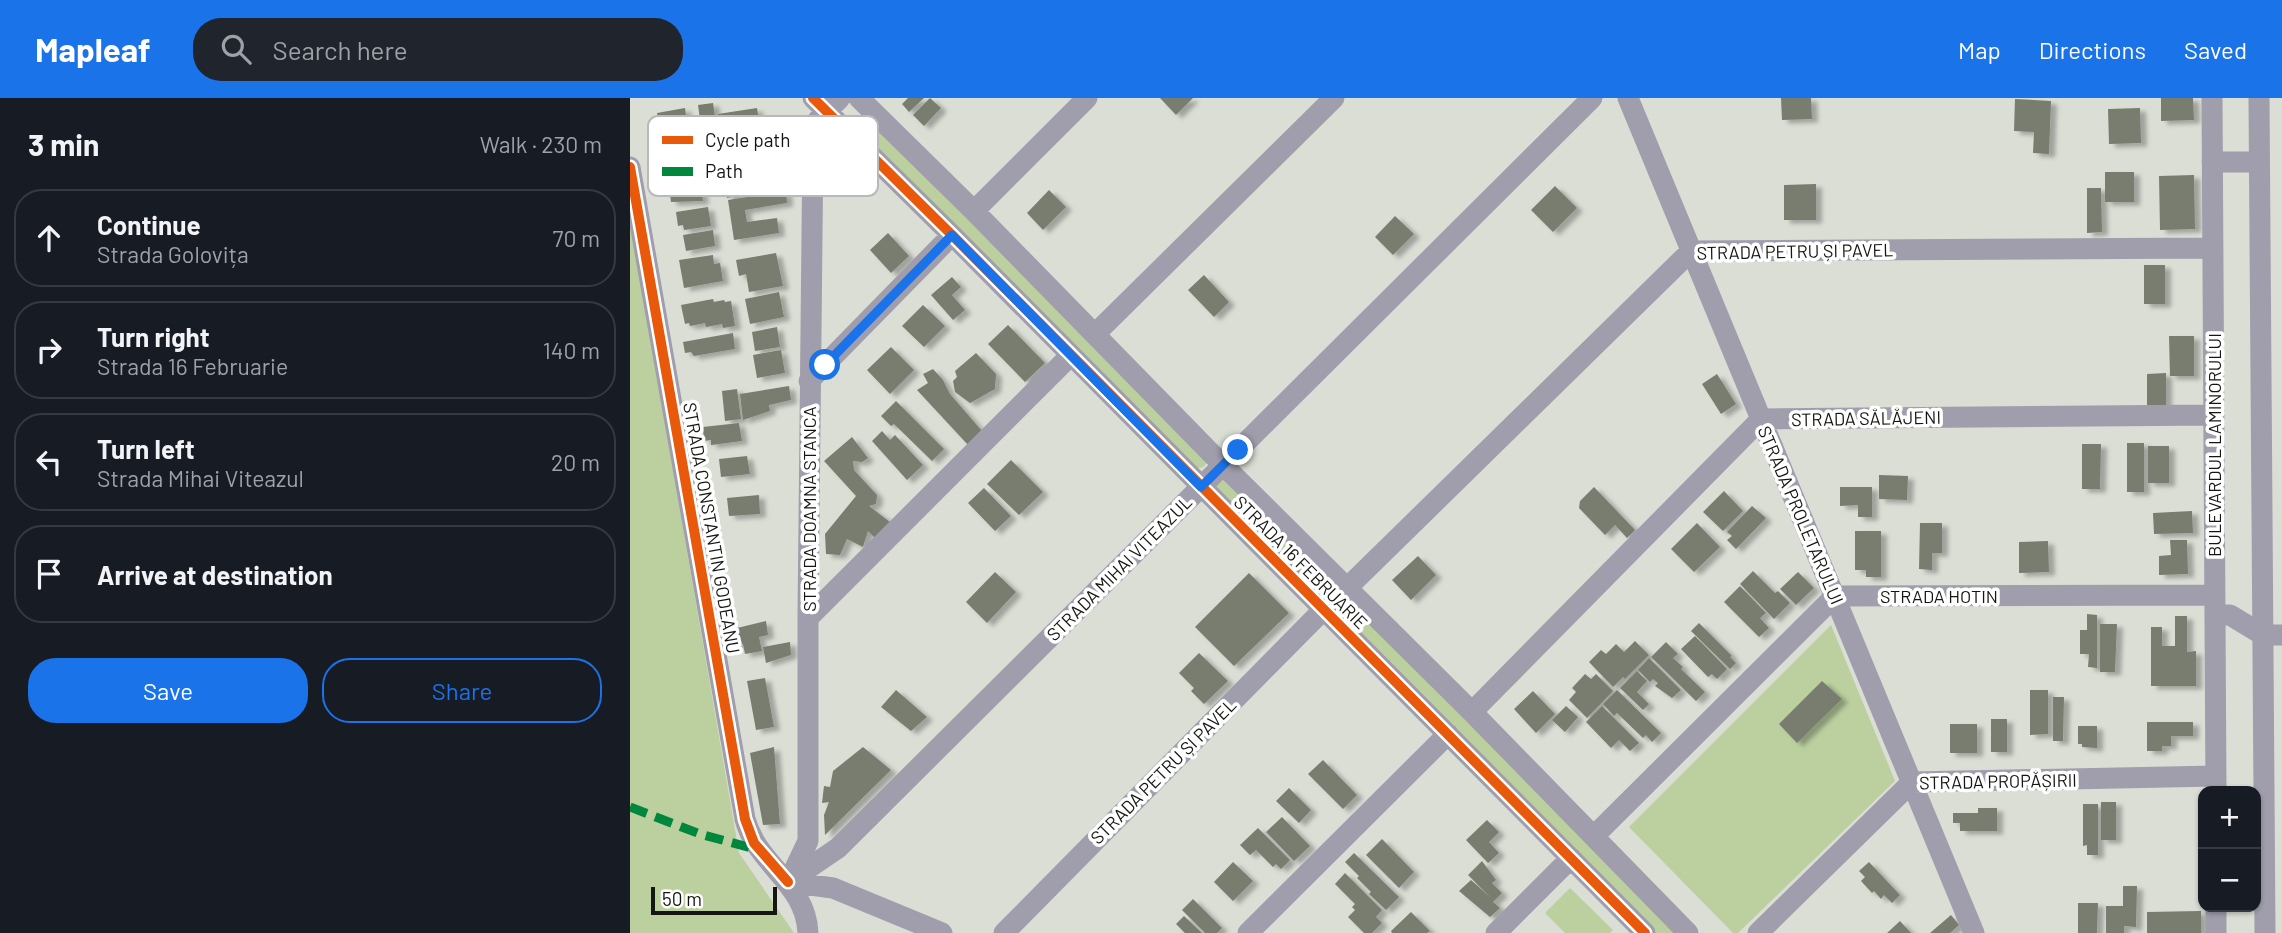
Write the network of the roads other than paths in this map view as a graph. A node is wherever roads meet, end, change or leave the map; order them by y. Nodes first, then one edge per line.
1 (859, 98) edge
2 (1087, 98) edge
3 (1334, 98) edge
4 (1592, 98) edge
5 (1628, 98) edge
6 (2212, 98) edge
7 (2259, 98) edge
8 (826, 102) edge
9 (839, 116) edge
10 (877, 116) edge
11 (878, 117) edge
12 (878, 157) edge
13 (2212, 162) junction
14 (2259, 162) junction
15 (630, 167) edge
16 (812, 196) edge
17 (974, 211) junction
18 (952, 235) junction
19 (2213, 248) junction
20 (1691, 251) junction
21 (1095, 334) junction
22 (1071, 355) junction
23 (809, 381) junction
24 (2214, 415) junction
25 (1761, 419) junction
26 (1223, 466) junction
27 (1201, 487) junction
28 (1347, 588) junction
29 (1835, 596) junction
30 (2215, 605) junction
31 (1323, 610) junction
32 (808, 618) junction
33 (2272, 635) edge
34 (1472, 712) junction
35 (1448, 734) junction
36 (1912, 782) junction
37 (2216, 784) edge
38 (1594, 836) junction
39 (1571, 858) junction
40 (788, 883) junction
41 (2216, 912) edge
42 (808, 933) edge
43 (942, 933) edge
44 (1004, 933) edge
45 (1248, 933) edge
46 (1496, 933) edge
47 (1645, 933) edge
48 (1688, 933) edge
49 (1758, 933) edge
50 (1974, 933) edge
51 (2216, 933) edge
52 (2265, 933) edge

1 - 10 street, STRADA 16 FEBRUARIE
2 - 17 street
3 - 21 street
4 - 26 street, STRADA MIHAI VITEAZUL
5 - 20 street, STRADA PROLETARULUI
6 - 13 street, BULEVARDUL LAMINORULUI
7 - 14 street
8 - 9 street, STRADA 16 FEBRUARIE
11 - 17 street, STRADA 16 FEBRUARIE
12 - 18 street, STRADA 16 FEBRUARIE
13 - 14 street
13 - 19 street, BULEVARDUL LAMINORULUI
14 - 33 street
15 - 40 street, STRADA CONSTANTIN GODEANU
16 - 23 street, STRADA DOAMNA STANCA
17 - 21 street, STRADA 16 FEBRUARIE
18 - 22 street, STRADA 16 FEBRUARIE
18 - 23 street
19 - 20 street, STRADA PETRU ȘI PAVEL
19 - 24 street, BULEVARDUL LAMINORULUI
20 - 25 street, STRADA PROLETARULUI
20 - 28 street, STRADA PETRU ȘI PAVEL
21 - 26 street, STRADA 16 FEBRUARIE
22 - 27 street, STRADA 16 FEBRUARIE
22 - 32 street
23 - 32 street, STRADA DOAMNA STANCA
24 - 25 street, STRADA SĂLĂJENI
24 - 30 street, BULEVARDUL LAMINORULUI
25 - 29 street, STRADA PROLETARULUI
25 - 34 street
26 - 27 street, STRADA MIHAI VITEAZUL
26 - 28 street, STRADA 16 FEBRUARIE
27 - 31 street, STRADA 16 FEBRUARIE
27 - 40 street, STRADA MIHAI VITEAZUL
28 - 34 street, STRADA 16 FEBRUARIE
29 - 30 street, STRADA HOTIN
29 - 36 street, STRADA PROLETARULUI
29 - 38 street
30 - 33 street, STRADA HOTIN
30 - 37 street, BULEVARDUL LAMINORULUI
31 - 35 street, STRADA 16 FEBRUARIE
31 - 44 street, STRADA PETRU ȘI PAVEL
32 - 40 street, STRADA DOAMNA STANCA
33 - 52 street
34 - 38 street, STRADA 16 FEBRUARIE
35 - 39 street, STRADA 16 FEBRUARIE
35 - 45 street
36 - 37 street, STRADA PROPĂȘIRII
36 - 49 street, STRADA PROPĂȘIRII
36 - 50 street, STRADA PROLETARULUI
38 - 48 street, STRADA 16 FEBRUARIE
39 - 46 street
39 - 47 street, STRADA 16 FEBRUARIE
40 - 42 street, STRADA CONSTANTIN GODEANU
40 - 43 street
41 - 51 street

